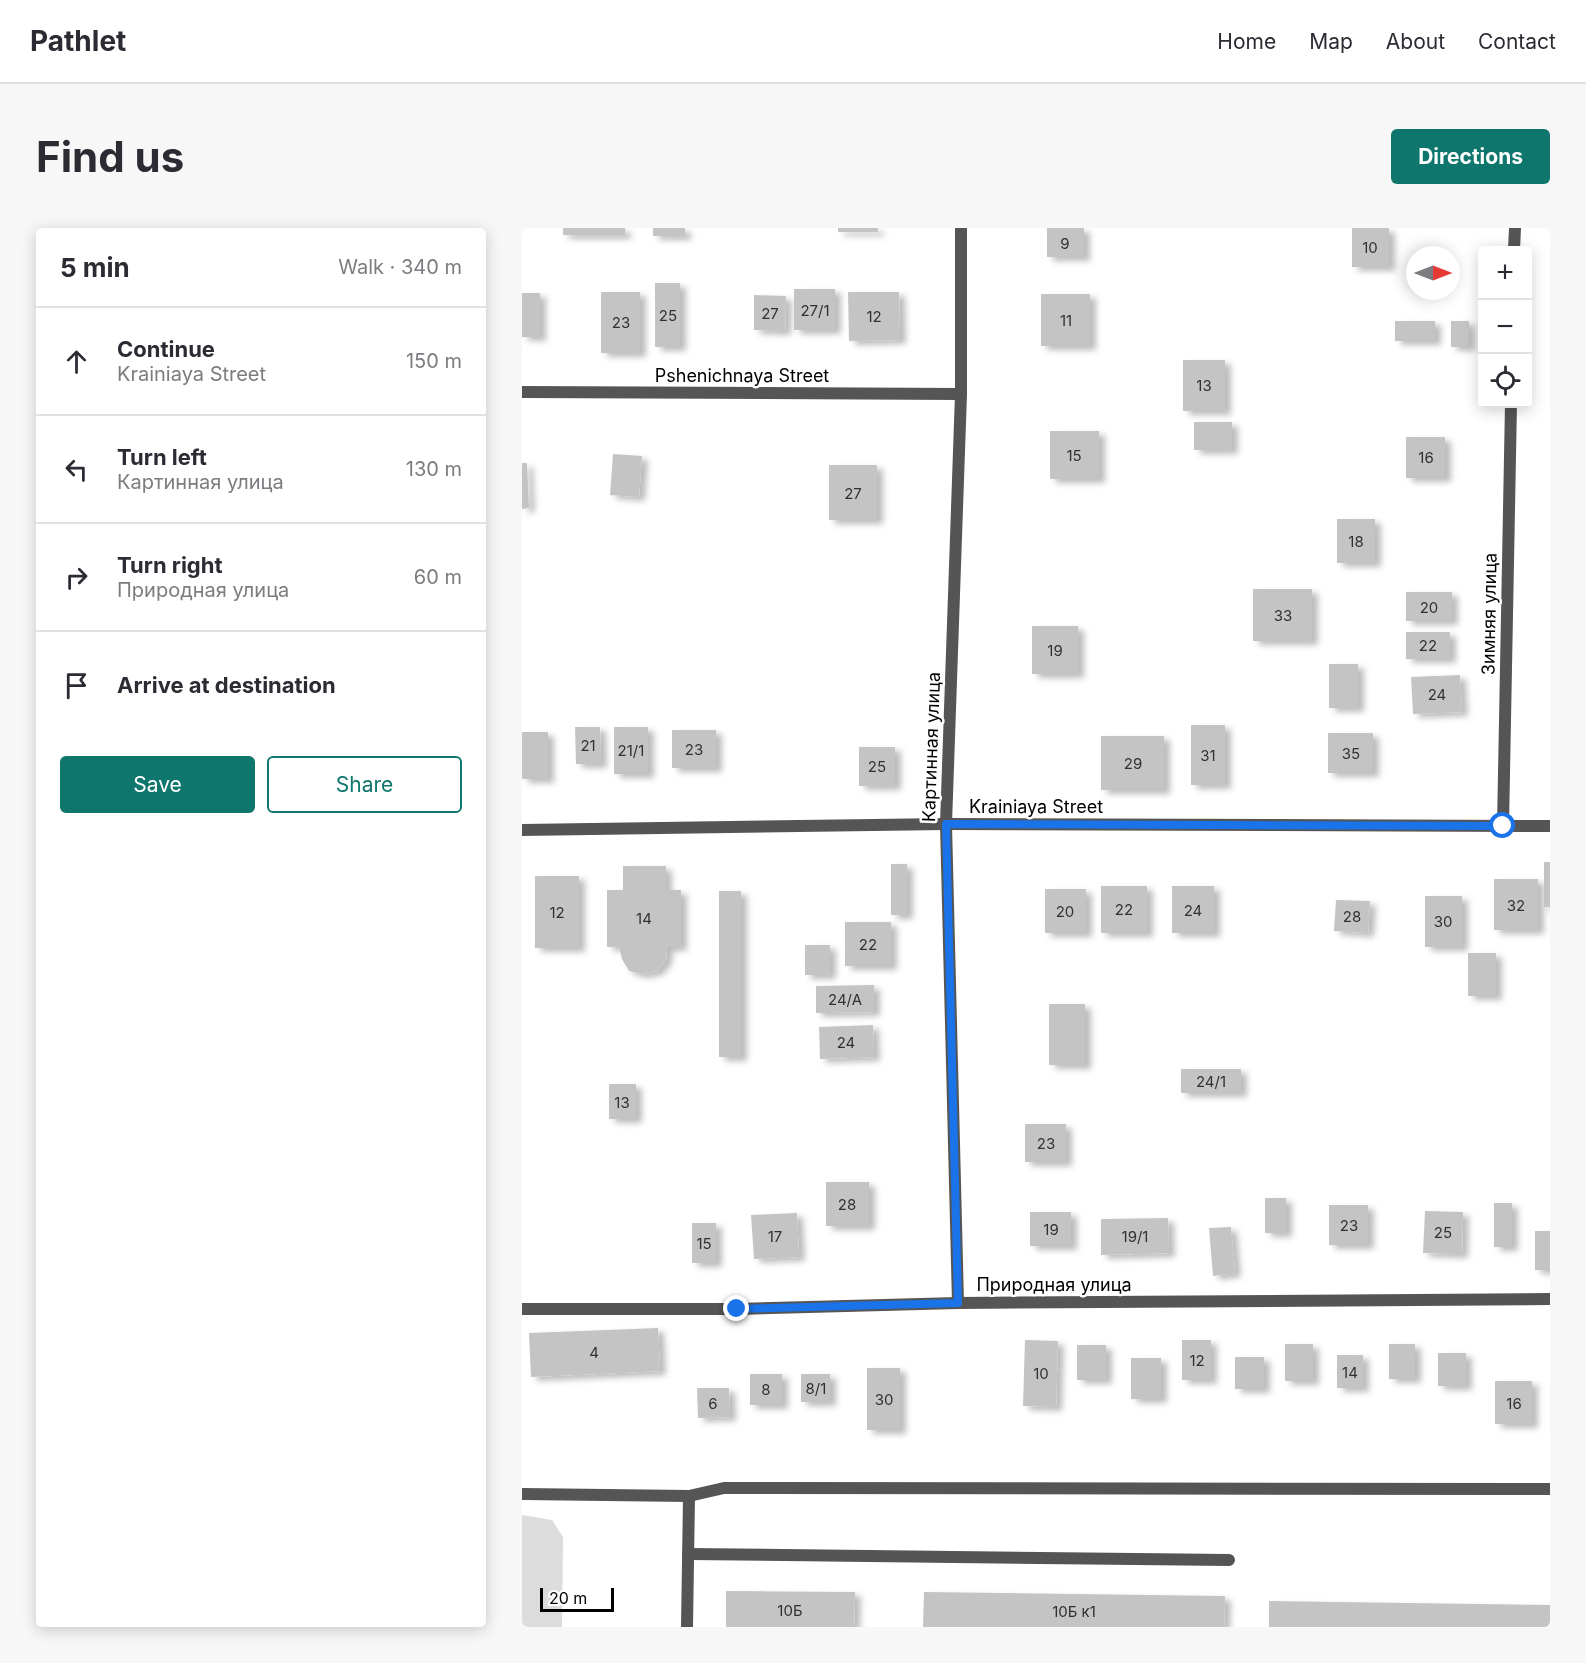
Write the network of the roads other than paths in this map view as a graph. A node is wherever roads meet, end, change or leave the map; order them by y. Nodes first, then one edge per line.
1 (961, 228) edge
2 (1515, 228) edge
3 (1514, 246) edge
4 (522, 392) edge
5 (961, 394) junction
6 (1511, 408) edge
7 (946, 824) junction
8 (1503, 826) junction
9 (1550, 826) edge
10 (522, 830) edge
11 (1550, 1299) edge
12 (958, 1303) junction
13 (522, 1309) edge
14 (1550, 1489) edge
15 (522, 1494) edge
16 (689, 1496) junction
17 (688, 1554) junction
18 (1229, 1560) dead end
19 (687, 1627) edge

1 - 5 street, Картинная улица
2 - 3 street
4 - 5 street, Pshenichnaya Street
5 - 7 street, Картинная улица
6 - 8 street, Зимняя улица
7 - 8 street, Krainiaya Street
7 - 10 street, Krainiaya Street
7 - 12 street, Картинная улица
8 - 9 street, Krainiaya Street
11 - 12 street, Природная улица
12 - 13 street, Природная улица
14 - 16 street
15 - 16 street
16 - 17 street
17 - 18 street
17 - 19 street

